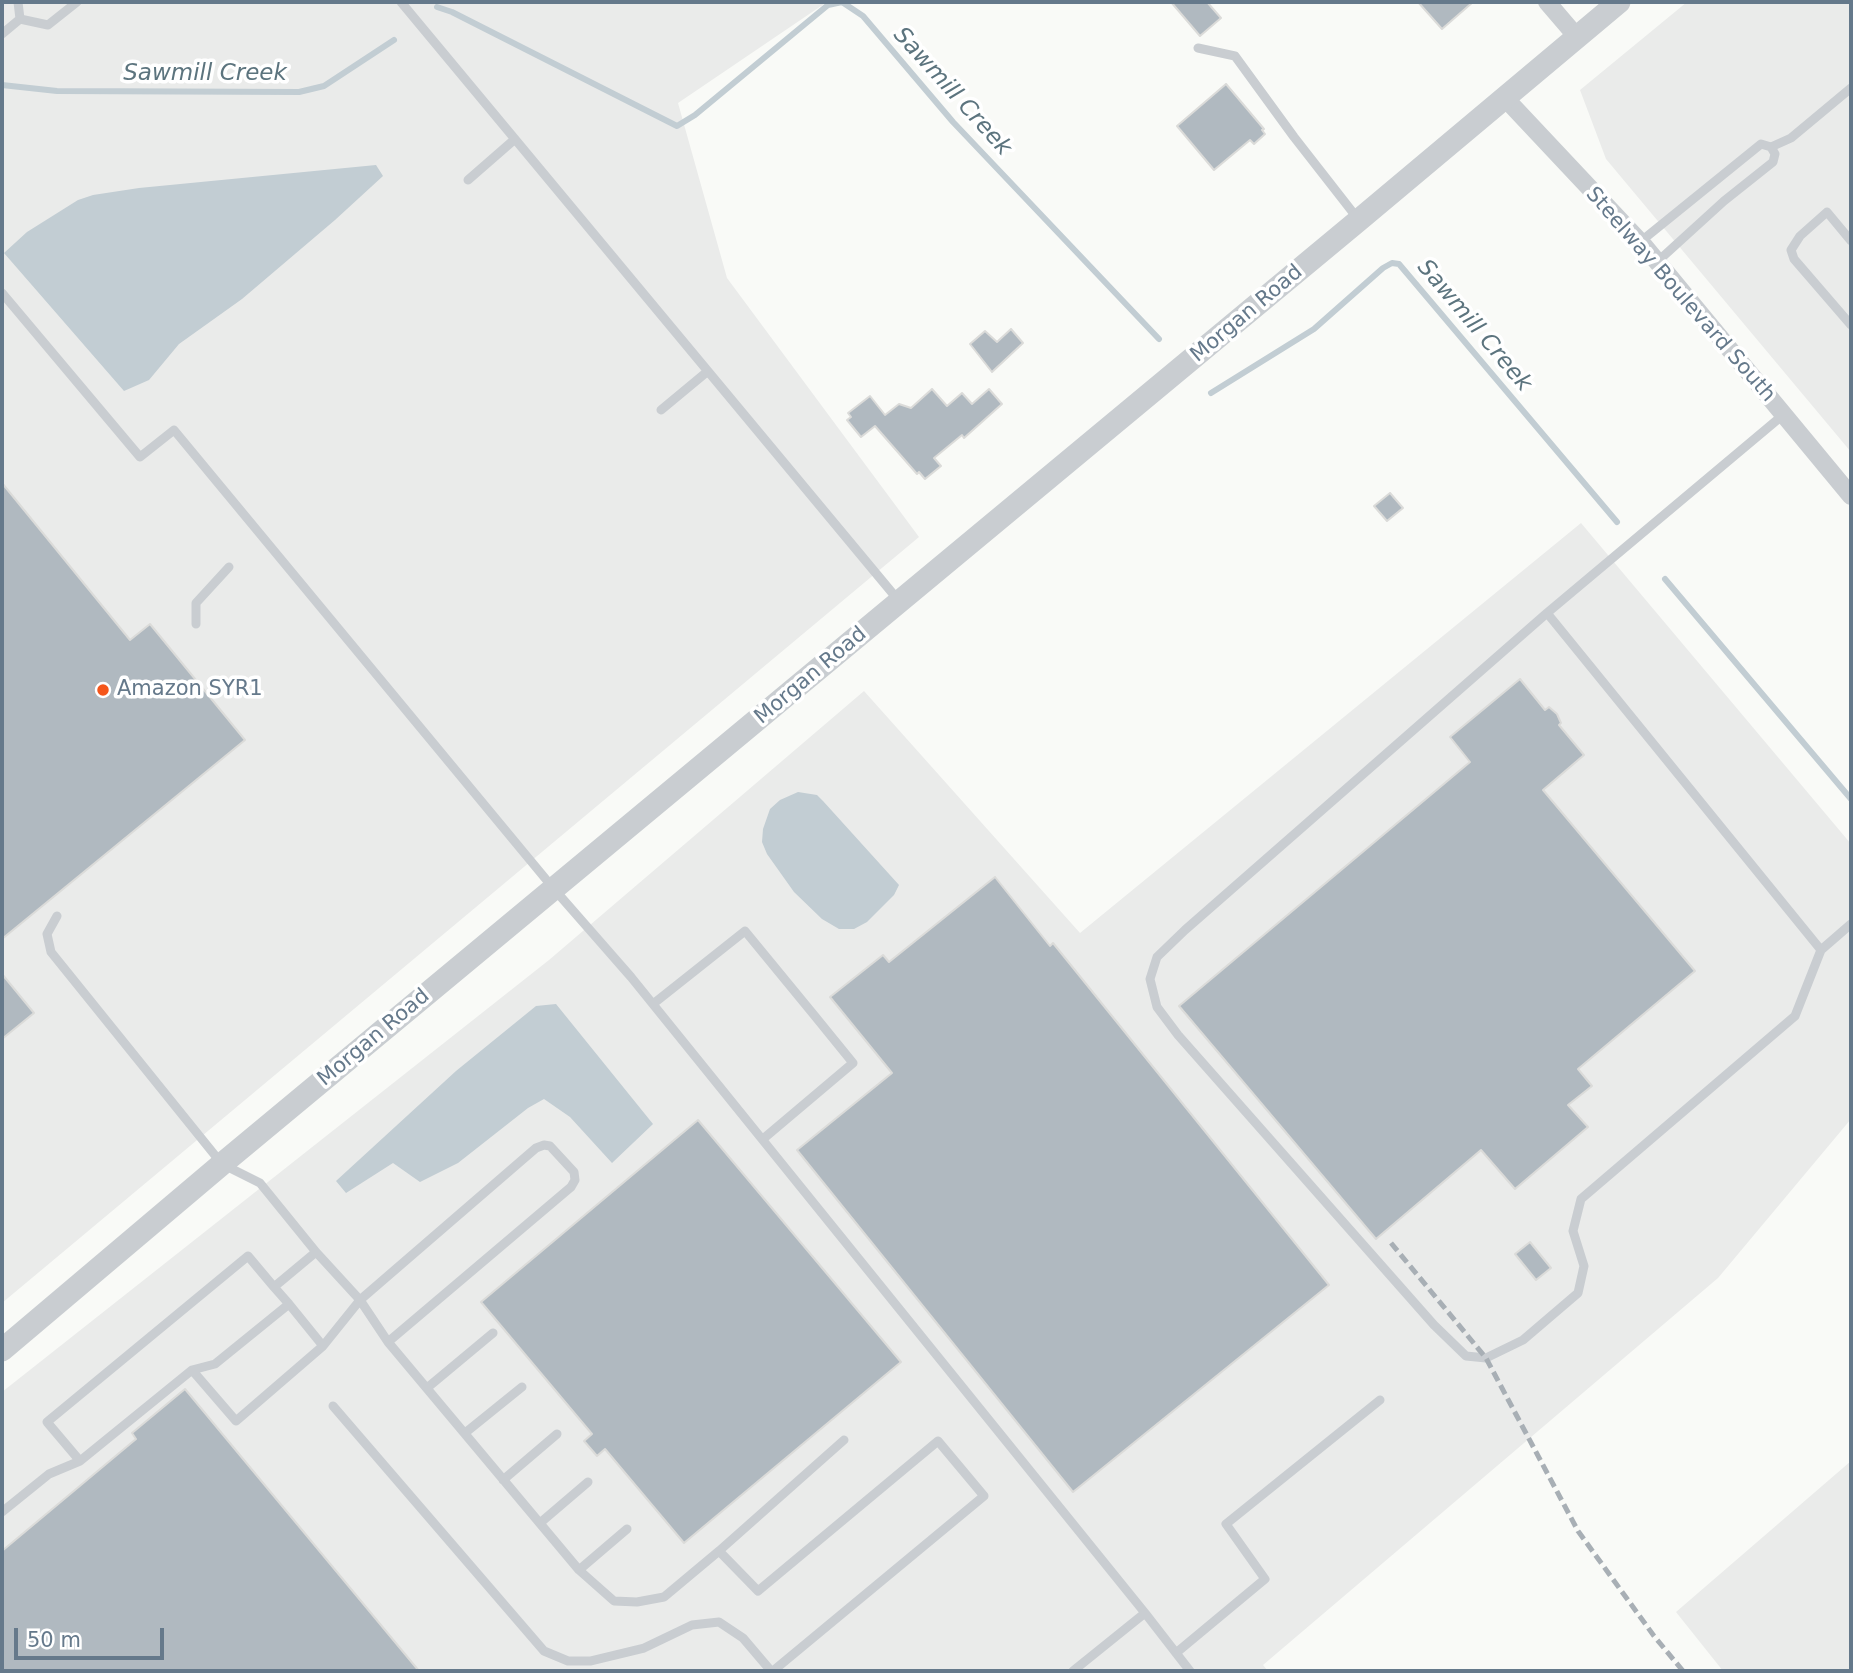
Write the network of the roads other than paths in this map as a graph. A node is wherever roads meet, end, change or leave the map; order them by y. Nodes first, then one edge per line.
1 (18, 2) edge
2 (77, 2) edge
3 (401, 2) edge
4 (1547, 2) edge
5 (1619, 2) edge
6 (20, 19) junction
7 (2, 34) edge
8 (1577, 37) junction
9 (1198, 48) dead end
10 (1851, 88) edge
11 (1504, 98) junction
12 (516, 139) junction
13 (1771, 147) junction
14 (468, 180) dead end
15 (1359, 220) junction
16 (1851, 241) edge
17 (1640, 242) junction
18 (1657, 262) junction
19 (2, 293) edge
20 (1851, 325) edge
21 (708, 371) junction
22 (661, 410) dead end
23 (1783, 415) junction
24 (1851, 496) edge
25 (229, 567) dead end
26 (900, 602) junction
27 (1547, 613) junction
28 (196, 625) dead end
29 (554, 889) junction
30 (57, 916) dead end
31 (1851, 924) edge
32 (1821, 950) junction
33 (653, 1004) junction
34 (763, 1139) junction
35 (222, 1164) junction
36 (317, 1252) junction
37 (274, 1287) junction
38 (360, 1300) junction
39 (289, 1304) junction
40 (493, 1333) dead end
41 (388, 1342) junction
42 (323, 1346) junction
43 (2, 1350) edge
44 (192, 1370) junction
45 (523, 1387) dead end
46 (426, 1388) junction
47 (1380, 1399) dead end
48 (333, 1406) dead end
49 (465, 1433) junction
50 (557, 1434) dead end
51 (845, 1440) dead end
52 (80, 1461) junction
53 (503, 1480) junction
54 (588, 1482) dead end
55 (2, 1512) edge
56 (540, 1524) junction
57 (627, 1529) dead end
58 (719, 1551) junction
59 (579, 1570) junction
60 (1145, 1613) junction
61 (1176, 1653) junction
62 (772, 1671) edge
63 (1073, 1671) edge
64 (1190, 1671) edge

1 - 6 lane
2 - 6 lane
3 - 12 lane
4 - 8 street
5 - 8 street, Morgan Road
6 - 7 lane
8 - 11 street, Morgan Road
9 - 15 lane
10 - 13 lane
11 - 15 street, Morgan Road
11 - 17 street, Steelway Boulevard South
12 - 14 lane
12 - 21 lane
13 - 17 lane
13 - 18 lane
15 - 26 street, Morgan Road
16 - 20 lane
17 - 18 street, Steelway Boulevard South
18 - 23 street, Steelway Boulevard South
19 - 29 lane
21 - 22 lane
21 - 26 lane
23 - 24 street, Steelway Boulevard South
23 - 27 lane
25 - 28 lane
26 - 29 street, Morgan Road
27 - 32 lane
27 - 32 lane
29 - 33 lane
29 - 35 street, Morgan Road
30 - 35 lane
31 - 32 lane
33 - 34 lane
33 - 34 lane
34 - 60 lane
35 - 36 lane
35 - 43 street, Morgan Road
36 - 37 lane
36 - 38 lane
37 - 39 lane
37 - 52 lane
38 - 41 lane
38 - 41 lane
38 - 42 lane
39 - 42 lane
39 - 44 lane
40 - 46 lane
41 - 46 lane
42 - 44 lane
44 - 52 lane
45 - 49 lane
46 - 49 lane
47 - 61 lane
48 - 62 lane
49 - 53 lane
50 - 53 lane
51 - 58 lane
52 - 55 lane
53 - 56 lane
54 - 56 lane
56 - 59 lane
57 - 59 lane
58 - 59 lane
58 - 62 lane
60 - 61 lane
60 - 63 lane
61 - 64 lane

